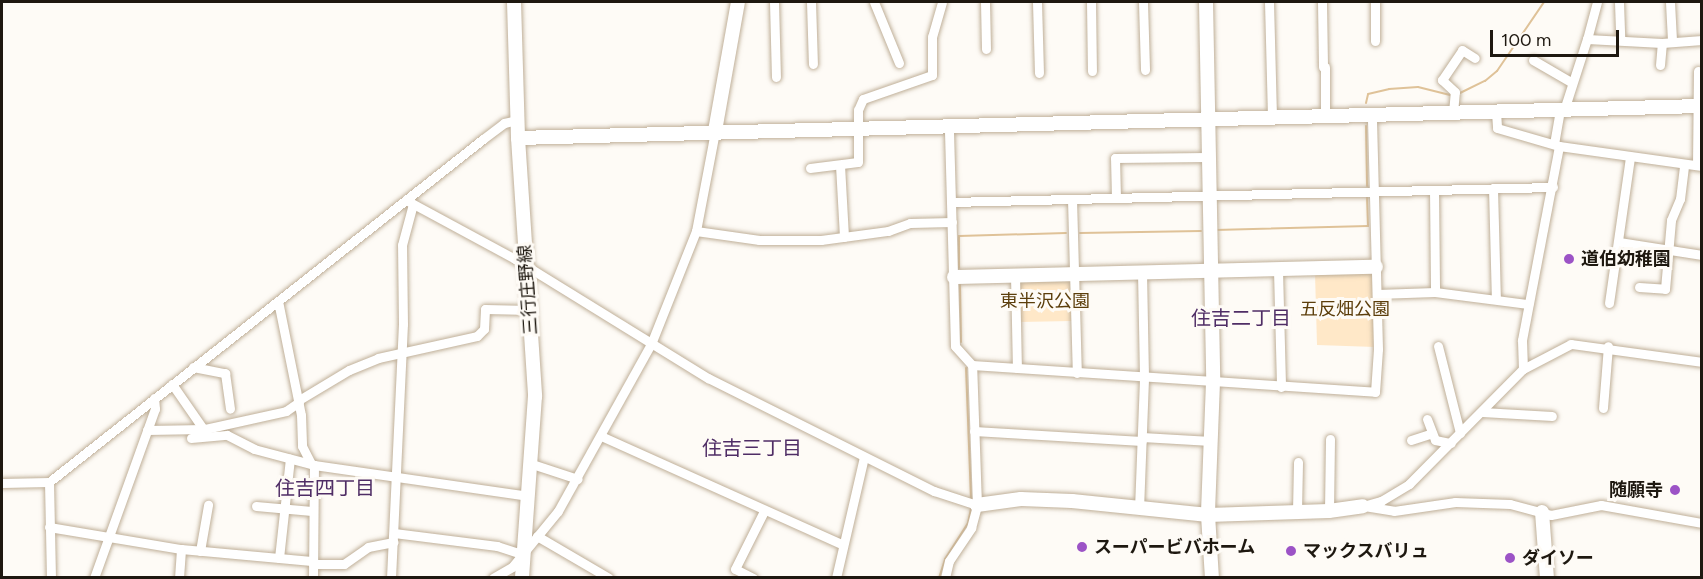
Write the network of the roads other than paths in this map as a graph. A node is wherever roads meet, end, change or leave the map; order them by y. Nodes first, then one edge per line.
1 (514, 2) edge
2 (738, 2) edge
3 (774, 2) edge
4 (811, 2) edge
5 (874, 2) edge
6 (942, 2) edge
7 (985, 2) edge
8 (1037, 2) edge
9 (1091, 2) edge
10 (1143, 2) edge
11 (1206, 2) edge
12 (1269, 2) edge
13 (1322, 2) edge
14 (1375, 2) edge
15 (1598, 2) edge
16 (1619, 2) edge
17 (1670, 2) edge
18 (1587, 39) junction
19 (1620, 40) junction
20 (1701, 40) edge
21 (1375, 41) dead end
22 (1667, 42) junction
23 (986, 49) dead end
24 (1475, 58) dead end
25 (1533, 60) dead end
26 (899, 63) dead end
27 (813, 64) dead end
28 (1660, 65) dead end
29 (1145, 70) dead end
30 (1092, 71) dead end
31 (1698, 71) dead end
32 (1039, 73) dead end
33 (776, 77) dead end
34 (1571, 82) junction
35 (1699, 106) edge
36 (1562, 110) junction
37 (1496, 112) junction
38 (1453, 113) junction
39 (1325, 116) junction
40 (1372, 116) junction
41 (1272, 117) junction
42 (1207, 119) junction
43 (517, 120) junction
44 (949, 125) junction
45 (858, 128) junction
46 (715, 131) junction
47 (518, 138) junction
48 (1557, 145) junction
49 (1207, 157) junction
50 (1630, 158) junction
51 (1684, 164) junction
52 (840, 165) junction
53 (1699, 165) edge
54 (810, 168) dead end
55 (1553, 187) junction
56 (1493, 188) junction
57 (1374, 190) junction
58 (1434, 190) junction
59 (1208, 195) junction
60 (1116, 198) junction
61 (1072, 199) junction
62 (410, 202) junction
63 (951, 202) junction
64 (952, 222) junction
65 (696, 231) junction
66 (844, 237) junction
67 (1619, 242) junction
68 (1668, 250) junction
69 (1701, 255) edge
70 (526, 267) junction
71 (1376, 267) junction
72 (1278, 270) junction
73 (1210, 271) junction
74 (1142, 272) junction
75 (1074, 274) junction
76 (1015, 275) junction
77 (954, 277) junction
78 (1639, 287) dead end
79 (1435, 292) junction
80 (1377, 294) junction
81 (1496, 300) junction
82 (278, 301) junction
83 (1609, 303) dead end
84 (1528, 304) junction
85 (530, 310) junction
86 (651, 344) junction
87 (1438, 346) dead end
88 (1608, 346) junction
89 (402, 353) junction
90 (1701, 362) edge
91 (972, 365) junction
92 (193, 367) junction
93 (1017, 368) junction
94 (1522, 369) junction
95 (1077, 373) junction
96 (1144, 376) junction
97 (1213, 382) junction
98 (172, 384) junction
99 (1281, 387) junction
100 (154, 398) junction
101 (299, 401) junction
102 (1603, 408) dead end
103 (231, 409) dead end
104 (1482, 412) junction
105 (1552, 416) dead end
106 (1427, 419) dead end
107 (147, 430) junction
108 (974, 431) junction
109 (206, 432) junction
110 (1432, 432) junction
111 (1460, 433) junction
112 (601, 436) junction
113 (191, 438) dead end
114 (1142, 439) junction
115 (1330, 439) dead end
116 (1411, 440) dead end
117 (1211, 441) junction
118 (1451, 443) junction
119 (864, 457) junction
120 (290, 459) junction
121 (1298, 462) dead end
122 (313, 464) junction
123 (532, 464) junction
124 (396, 476) junction
125 (578, 479) junction
126 (50, 482) junction
127 (2, 483) edge
128 (529, 496) junction
129 (208, 505) dead end
130 (977, 505) junction
131 (256, 506) dead end
132 (1363, 506) junction
133 (283, 508) junction
134 (1139, 509) junction
135 (312, 511) junction
136 (764, 511) junction
137 (1297, 511) junction
138 (1329, 511) junction
139 (1542, 512) junction
140 (1208, 515) junction
141 (1701, 523) edge
142 (49, 527) junction
143 (537, 536) junction
144 (108, 537) junction
145 (394, 537) junction
146 (843, 545) junction
147 (181, 549) junction
148 (200, 551) junction
149 (523, 551) junction
150 (279, 558) junction
151 (312, 562) junction
152 (51, 578) edge
153 (94, 578) edge
154 (179, 578) edge
155 (313, 578) edge
156 (391, 578) edge
157 (493, 578) edge
158 (522, 578) edge
159 (609, 578) edge
160 (753, 578) edge
161 (836, 578) edge
162 (945, 578) edge
163 (1212, 578) edge
164 (1547, 578) edge

1 - 43 street, 三行庄野線
2 - 46 street
3 - 33 street
4 - 27 street
5 - 26 street
6 - 45 street
7 - 23 street
8 - 32 street
9 - 30 street
10 - 29 street
11 - 42 street
12 - 41 street
13 - 39 street
14 - 21 street
15 - 18 street
16 - 19 street
17 - 22 street
18 - 19 street
18 - 34 street
19 - 22 street
20 - 22 street
22 - 28 street
24 - 38 street
25 - 34 street
31 - 35 street
34 - 36 street
35 - 36 street
35 - 53 street
36 - 37 street
36 - 48 street
37 - 38 street
37 - 48 street
38 - 40 street
39 - 40 street
39 - 41 street
40 - 57 street
41 - 42 street
42 - 44 street
42 - 49 street
43 - 47 street, 三行庄野線
43 - 62 street
44 - 45 street
44 - 63 street
45 - 46 street
45 - 52 street
46 - 47 street
46 - 65 street
47 - 70 street, 三行庄野線
48 - 50 street
48 - 55 street
49 - 59 street
49 - 60 street
50 - 51 street
50 - 67 street
51 - 53 street
51 - 68 street
52 - 54 street
52 - 66 street
55 - 56 street
55 - 84 street
56 - 58 street
56 - 81 street
57 - 58 street
57 - 59 street
57 - 71 street
58 - 79 street
59 - 60 street
59 - 73 street
60 - 61 street
61 - 63 street
61 - 75 street
62 - 70 street
62 - 82 street
62 - 89 street
63 - 64 street
64 - 66 street
64 - 77 street
65 - 66 street
65 - 86 street
67 - 68 street
67 - 83 street
68 - 69 street
68 - 78 street
70 - 85 street, 三行庄野線
70 - 86 street
71 - 72 street
71 - 80 street
72 - 73 street
72 - 99 street
73 - 74 street
73 - 97 street
74 - 75 street
74 - 96 street
75 - 76 street
75 - 95 street
76 - 77 street
76 - 93 street
77 - 91 street
79 - 80 street
79 - 81 street
80 - 99 street
81 - 84 street
82 - 92 street
82 - 101 street
84 - 94 street
85 - 89 street
85 - 123 street, 三行庄野線
86 - 112 street
86 - 119 street
87 - 111 street
88 - 90 street
88 - 94 street
88 - 102 street
89 - 101 street
89 - 124 street
91 - 93 street
91 - 108 street
92 - 98 street
92 - 103 street
93 - 95 street
94 - 104 street
95 - 96 street
96 - 97 street
96 - 114 street
97 - 99 street
97 - 117 street
98 - 100 street
98 - 109 street
100 - 107 street
100 - 126 street
101 - 109 street
101 - 122 street
104 - 105 street
104 - 111 street
106 - 110 street
107 - 109 street
107 - 144 street
108 - 114 street
108 - 130 street
109 - 113 street
109 - 120 street
110 - 116 street
110 - 118 street
111 - 118 street
112 - 125 street
112 - 136 street
114 - 117 street
114 - 134 street
115 - 138 street
117 - 140 street
118 - 132 street
119 - 130 street
119 - 146 street
120 - 122 street
120 - 133 street
121 - 137 street
122 - 124 street
122 - 135 street
123 - 125 street
123 - 128 street, 三行庄野線
124 - 128 street
124 - 145 street
125 - 143 street
126 - 127 street
126 - 142 street
128 - 149 street, 三行庄野線
129 - 148 street
130 - 134 street
130 - 162 street
131 - 133 street
132 - 138 street
132 - 139 street
133 - 135 street
133 - 150 street
134 - 140 street
135 - 151 street
136 - 146 street
136 - 160 street
137 - 138 street
137 - 140 street
139 - 141 street
139 - 164 street
140 - 163 street
142 - 144 street
142 - 152 street
143 - 149 street
143 - 159 street
144 - 147 street
144 - 153 street
145 - 149 street
145 - 151 street
145 - 156 street
146 - 161 street
147 - 148 street
147 - 154 street
148 - 150 street
149 - 157 street
149 - 158 street, 三行庄野線
150 - 151 street
151 - 155 street

